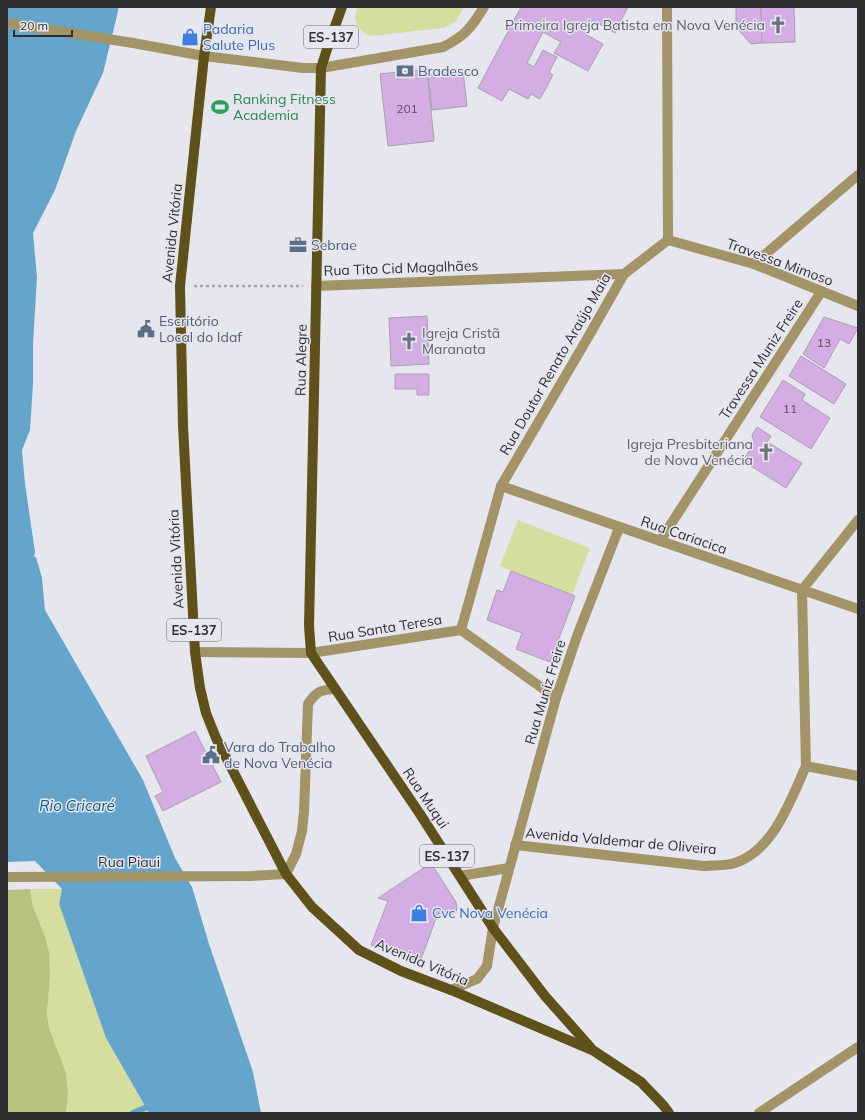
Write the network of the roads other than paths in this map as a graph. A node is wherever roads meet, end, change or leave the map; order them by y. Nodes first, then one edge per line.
1 (211, 7) edge
2 (342, 7) edge
3 (484, 7) edge
4 (667, 7) edge
5 (7, 22) edge
6 (204, 56) junction
7 (321, 68) junction
8 (858, 175) edge
9 (668, 240) junction
10 (754, 264) junction
11 (624, 274) junction
12 (316, 286) junction
13 (821, 292) junction
14 (858, 306) edge
15 (501, 486) junction
16 (858, 520) edge
17 (619, 528) junction
18 (660, 541) junction
19 (802, 590) junction
20 (858, 609) edge
21 (461, 630) junction
22 (195, 652) junction
23 (311, 653) junction
24 (334, 689) junction
25 (556, 698) junction
26 (806, 766) junction
27 (858, 776) edge
28 (515, 845) junction
29 (509, 868) junction
30 (286, 874) junction
31 (460, 876) junction
32 (7, 877) edge
33 (493, 928) junction
34 (450, 990) junction
35 (858, 1047) edge
36 (594, 1051) junction
37 (669, 1113) edge
38 (759, 1113) edge

1 - 6 main road, Avenida Vitória / ES-137
2 - 7 main road, ES-137
3 - 7 street
4 - 9 street
5 - 6 street
6 - 7 street
6 - 22 main road, Avenida Vitória / ES-137
7 - 12 main road, Rua Alegre / ES-137
8 - 10 street
9 - 10 street, Travessa Mimoso
9 - 11 street, Rua Doutor Renato Araújo Maia
10 - 13 street, Travessa Mimoso
11 - 12 street, Rua Tito Cid Magalhães
11 - 15 street, Rua Doutor Renato Araújo Maia
12 - 23 main road, Rua Alegre / ES-137
13 - 14 street, Travessa Mimoso
13 - 18 street, Travessa Muniz Freire
15 - 17 street, Rua Cariacica
15 - 21 street, Rua Doutor Renato Araújo Maia
16 - 19 street
17 - 18 street, Rua Cariacica
17 - 25 street, Rua Muniz Freire
18 - 19 street, Rua Cariacica
19 - 20 street, Rua Cariacica
19 - 26 street, Avenida Valdemar de Oliveira
21 - 23 street, Rua Santa Teresa
21 - 25 street, Rua Santa Teresa
22 - 23 street, Rua Santa Teresa
22 - 30 main road, Avenida Vitória / ES-137
23 - 24 main road, Rua Muqui / ES-137
24 - 30 street
24 - 31 main road, Rua Muqui / ES-137
25 - 28 street, Rua Muniz Freire
26 - 27 street
26 - 28 street, Avenida Valdemar de Oliveira
28 - 29 street, Rua Muniz Freire
29 - 31 street
29 - 33 street, Rua Muniz Freire
30 - 32 street, Rua Piaui
30 - 34 main road, Avenida Vitória / ES-137
31 - 33 main road, Rua Muqui / ES-137
33 - 34 street, Rua Muniz Freire
33 - 36 main road, Rua Muqui / ES-137
34 - 36 main road, Avenida Vitória / ES-137
35 - 38 street
36 - 37 main road, ES-137

